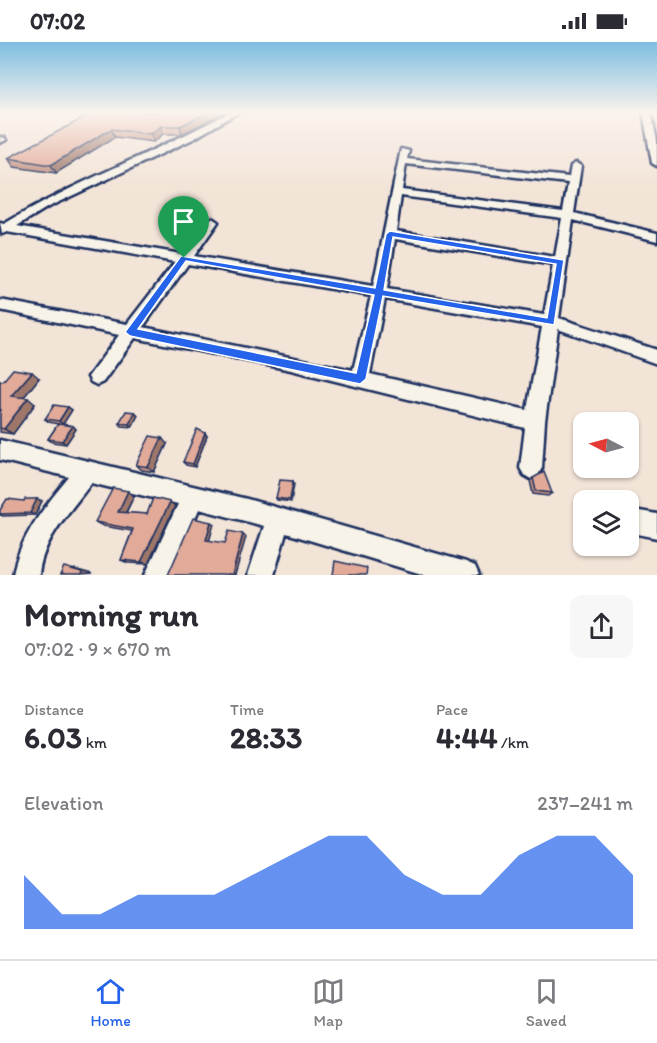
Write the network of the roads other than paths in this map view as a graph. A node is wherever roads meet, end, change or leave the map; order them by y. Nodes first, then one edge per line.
1 (190, 137) edge
2 (652, 137) edge
3 (657, 163) edge
4 (397, 192) junction
5 (568, 215) junction
6 (212, 222) dead end
7 (2, 228) edge
8 (390, 234) junction
9 (657, 237) edge
10 (184, 258) junction
11 (561, 262) junction
12 (379, 292) junction
13 (0, 305) edge
14 (551, 322) junction
15 (130, 332) junction
16 (657, 357) edge
17 (97, 377) dead end
18 (360, 379) junction
19 (535, 421) junction
20 (0, 451) edge
21 (531, 468) dead end
22 (87, 471) junction
23 (193, 497) junction
24 (278, 519) junction
25 (639, 522) edge
26 (657, 526) edge
27 (461, 574) edge
28 (26, 575) edge
29 (158, 575) edge
30 (261, 575) edge

1 - 7 street
2 - 3 street
4 - 5 street
4 - 5 street
4 - 8 street
5 - 9 street
5 - 11 street
6 - 10 street
7 - 10 street
8 - 11 street
8 - 12 street
10 - 12 street
10 - 15 street
11 - 14 street
12 - 14 street
12 - 18 street
13 - 15 street
14 - 16 street
14 - 19 street
15 - 17 street
15 - 18 street
18 - 19 street
19 - 21 street
20 - 22 street
22 - 23 street
22 - 28 street
23 - 24 street
23 - 29 street
24 - 27 street
24 - 30 street
25 - 26 street

